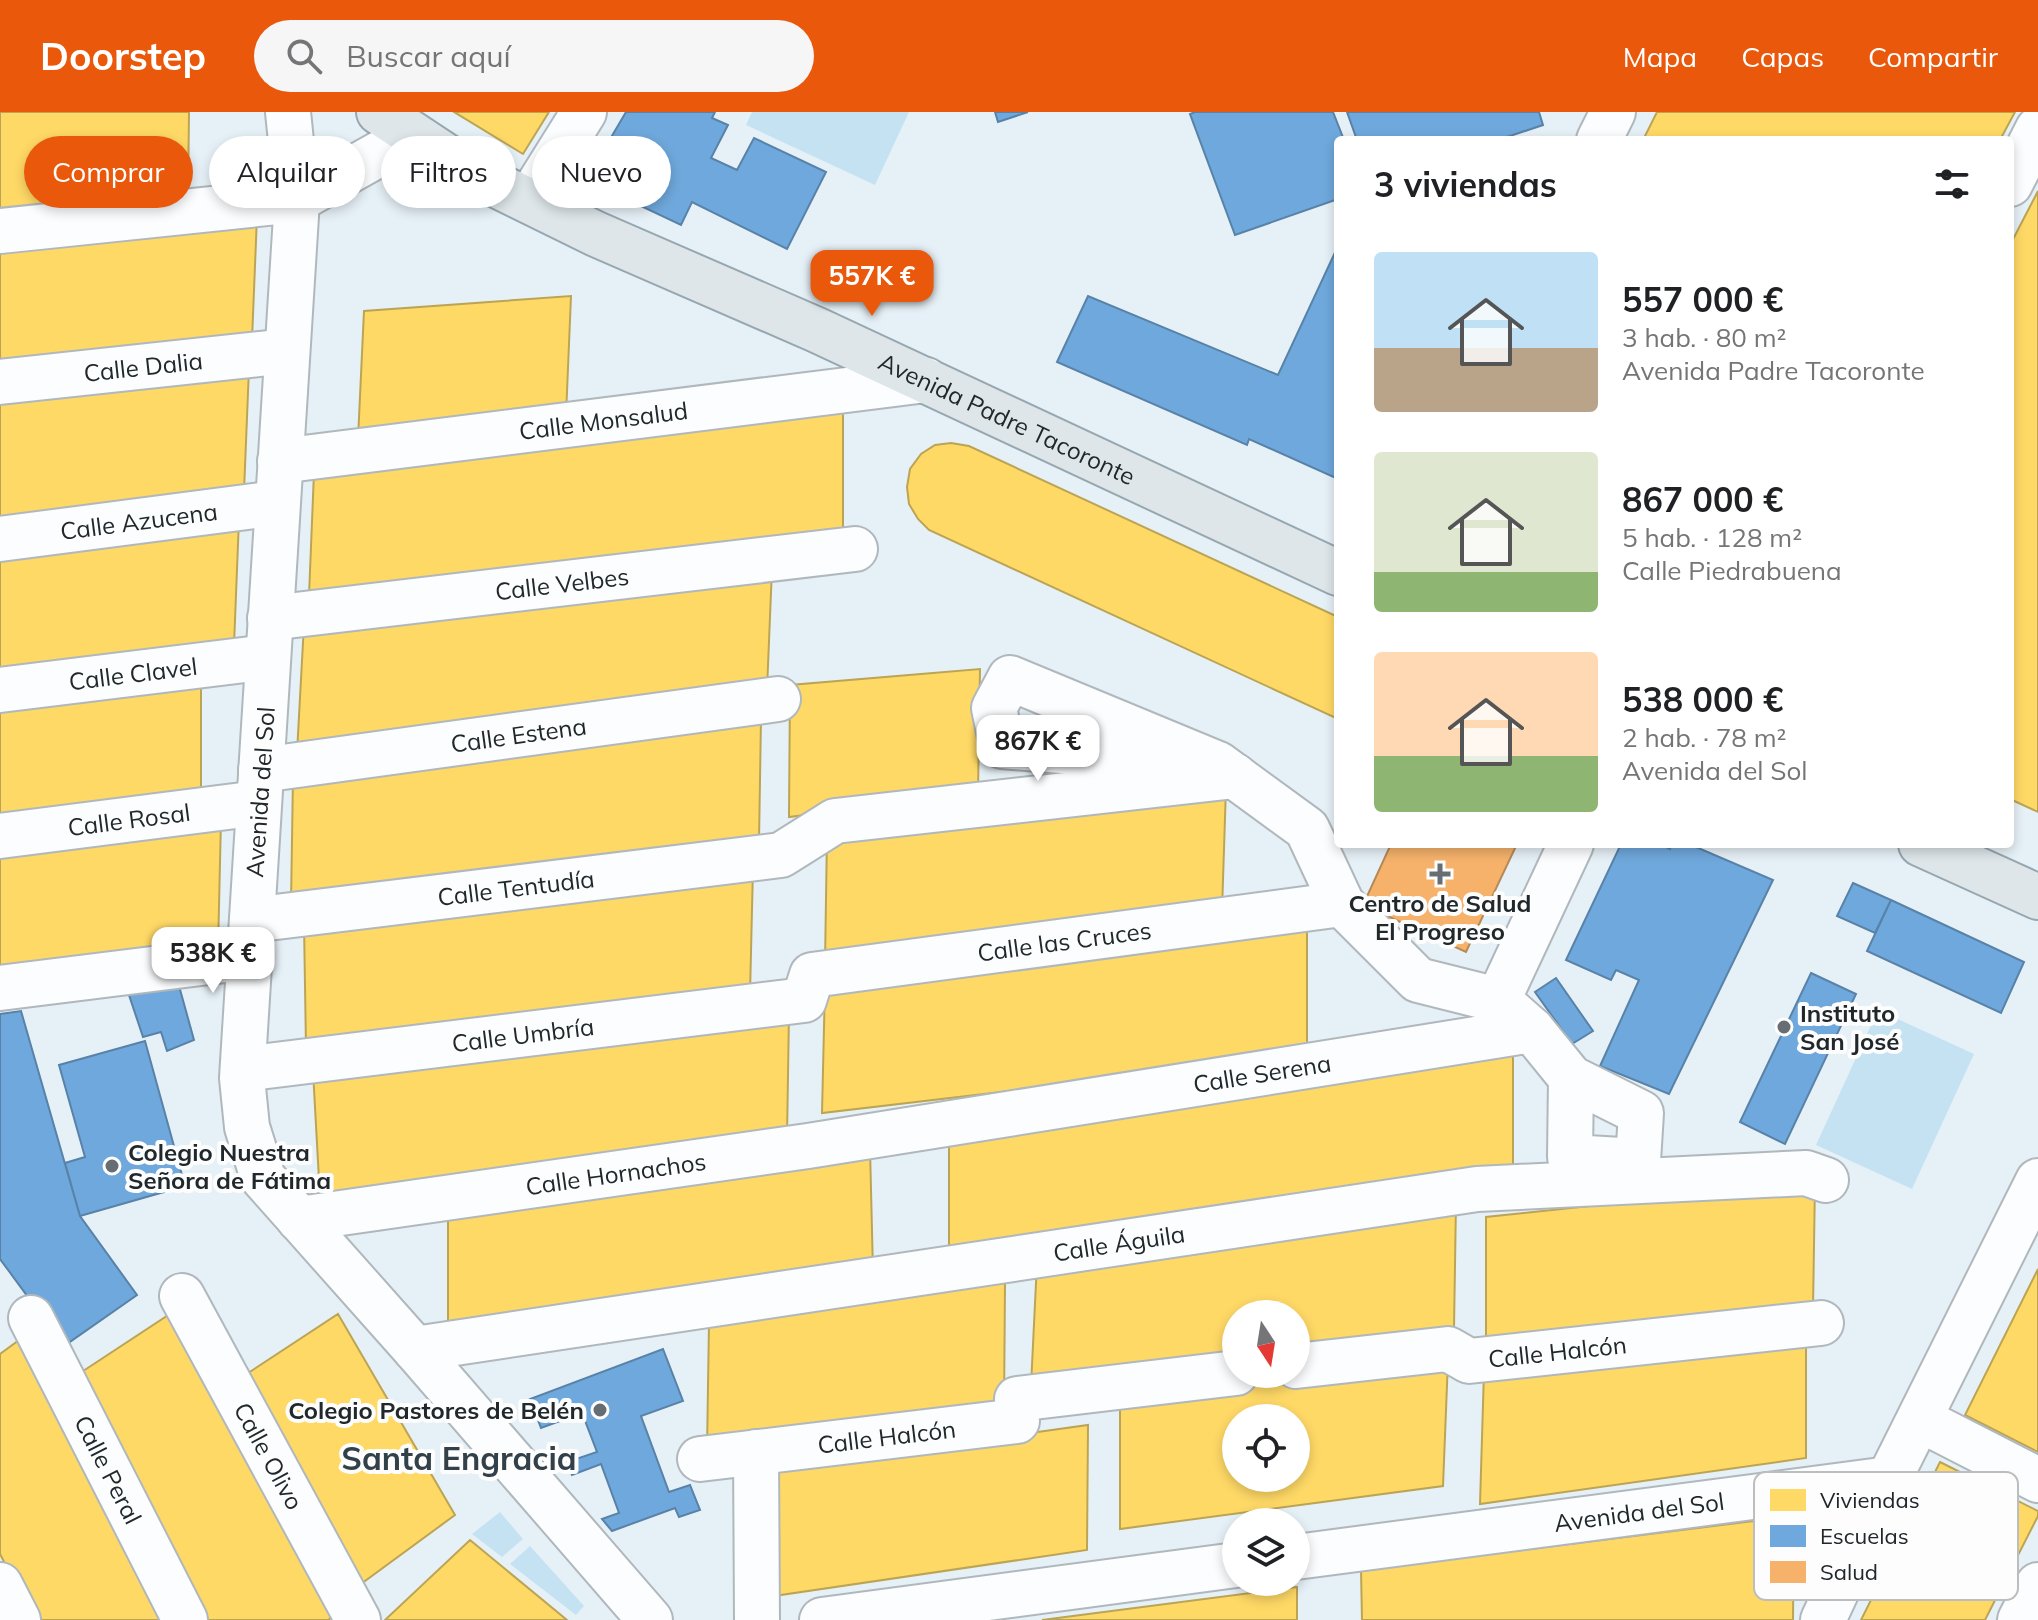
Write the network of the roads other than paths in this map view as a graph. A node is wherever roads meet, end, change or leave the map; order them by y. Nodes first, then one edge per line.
1 (288, 112) edge
2 (584, 112) edge
3 (1613, 112) edge
4 (396, 123) edge
5 (2038, 129) edge
6 (290, 136) edge
7 (1601, 136) edge
8 (365, 147) edge
9 (2014, 176) edge
10 (529, 200) junction
11 (220, 208) edge
12 (296, 208) edge
13 (0, 231) edge
14 (287, 351) junction
15 (926, 380) junction
16 (0, 382) edge
17 (278, 482) junction
18 (0, 539) edge
19 (855, 549) dead end
20 (1334, 571) edge
21 (269, 638) junction
22 (0, 690) edge
23 (778, 699) dead end
24 (1227, 770) junction
25 (260, 786) junction
26 (0, 836) edge
27 (1569, 848) edge
28 (1930, 848) edge
29 (2038, 897) edge
30 (1342, 904) junction
31 (250, 938) junction
32 (0, 988) edge
33 (804, 1000) joint
34 (1498, 1000) junction
35 (1532, 1030) junction
36 (243, 1069) junction
37 (1571, 1078) dead end
38 (931, 1127) joint
39 (1826, 1180) dead end
40 (2038, 1181) edge
41 (299, 1219) junction
42 (182, 1296) dead end
43 (31, 1318) dead end
44 (1821, 1323) dead end
45 (415, 1349) junction
46 (1310, 1364) edge
47 (1222, 1375) edge
48 (1921, 1420) junction
49 (756, 1452) junction
50 (700, 1459) dead end
51 (1893, 1472) edge
52 (2038, 1480) edge
53 (1754, 1497) edge
54 (1310, 1555) edge
55 (1222, 1567) edge
56 (0, 1585) edge
57 (2038, 1585) edge
58 (1832, 1600) edge
59 (356, 1619) edge
60 (18, 1620) edge
61 (185, 1620) edge
62 (650, 1620) edge
63 (757, 1620) edge
64 (822, 1620) edge
65 (1823, 1620) edge
66 (2020, 1620) edge

1 - 6 street, Avenida del Sol
2 - 10 street
3 - 7 street
4 - 8 street
4 - 10 main road, Avenida Padre Tacoronte
5 - 9 street
10 - 15 main road, Avenida Padre Tacoronte
11 - 13 street
12 - 14 street, Avenida del Sol
14 - 16 street, Calle Dalia
14 - 17 street, Avenida del Sol
15 - 17 street, Calle Monsalud
15 - 20 main road, Avenida Padre Tacoronte
17 - 18 street, Calle Azucena
17 - 21 street, Avenida del Sol
19 - 21 street, Calle Velbes
21 - 22 street, Calle Clavel
21 - 25 street, Avenida del Sol
23 - 25 street, Calle Estena
24 - 24 street
24 - 30 street
24 - 31 street, Calle Tentudía
25 - 26 street, Calle Rosal
25 - 31 street, Avenida del Sol
27 - 34 street
28 - 29 main road
30 - 33 street, Calle las Cruces
30 - 34 street
31 - 32 street, Calle Tentudía
31 - 36 street, Avenida del Sol
33 - 36 street, Calle Umbría
34 - 35 street
35 - 37 street
35 - 38 street, Calle Serena
36 - 41 street, Avenida del Sol
38 - 41 street, Calle Hornachos
39 - 45 street, Calle Águila
40 - 48 street
41 - 45 street, Avenida del Sol
42 - 59 street, Calle Olivo
43 - 61 street, Calle Peral
44 - 46 street, Calle Halcón
45 - 62 street, Avenida del Sol
47 - 49 street, Calle Halcón
48 - 51 street
48 - 52 street
49 - 50 street, Calle Halcón
49 - 63 street
53 - 54 street, Avenida del Sol
55 - 64 street
56 - 60 street
57 - 66 street
58 - 65 street

